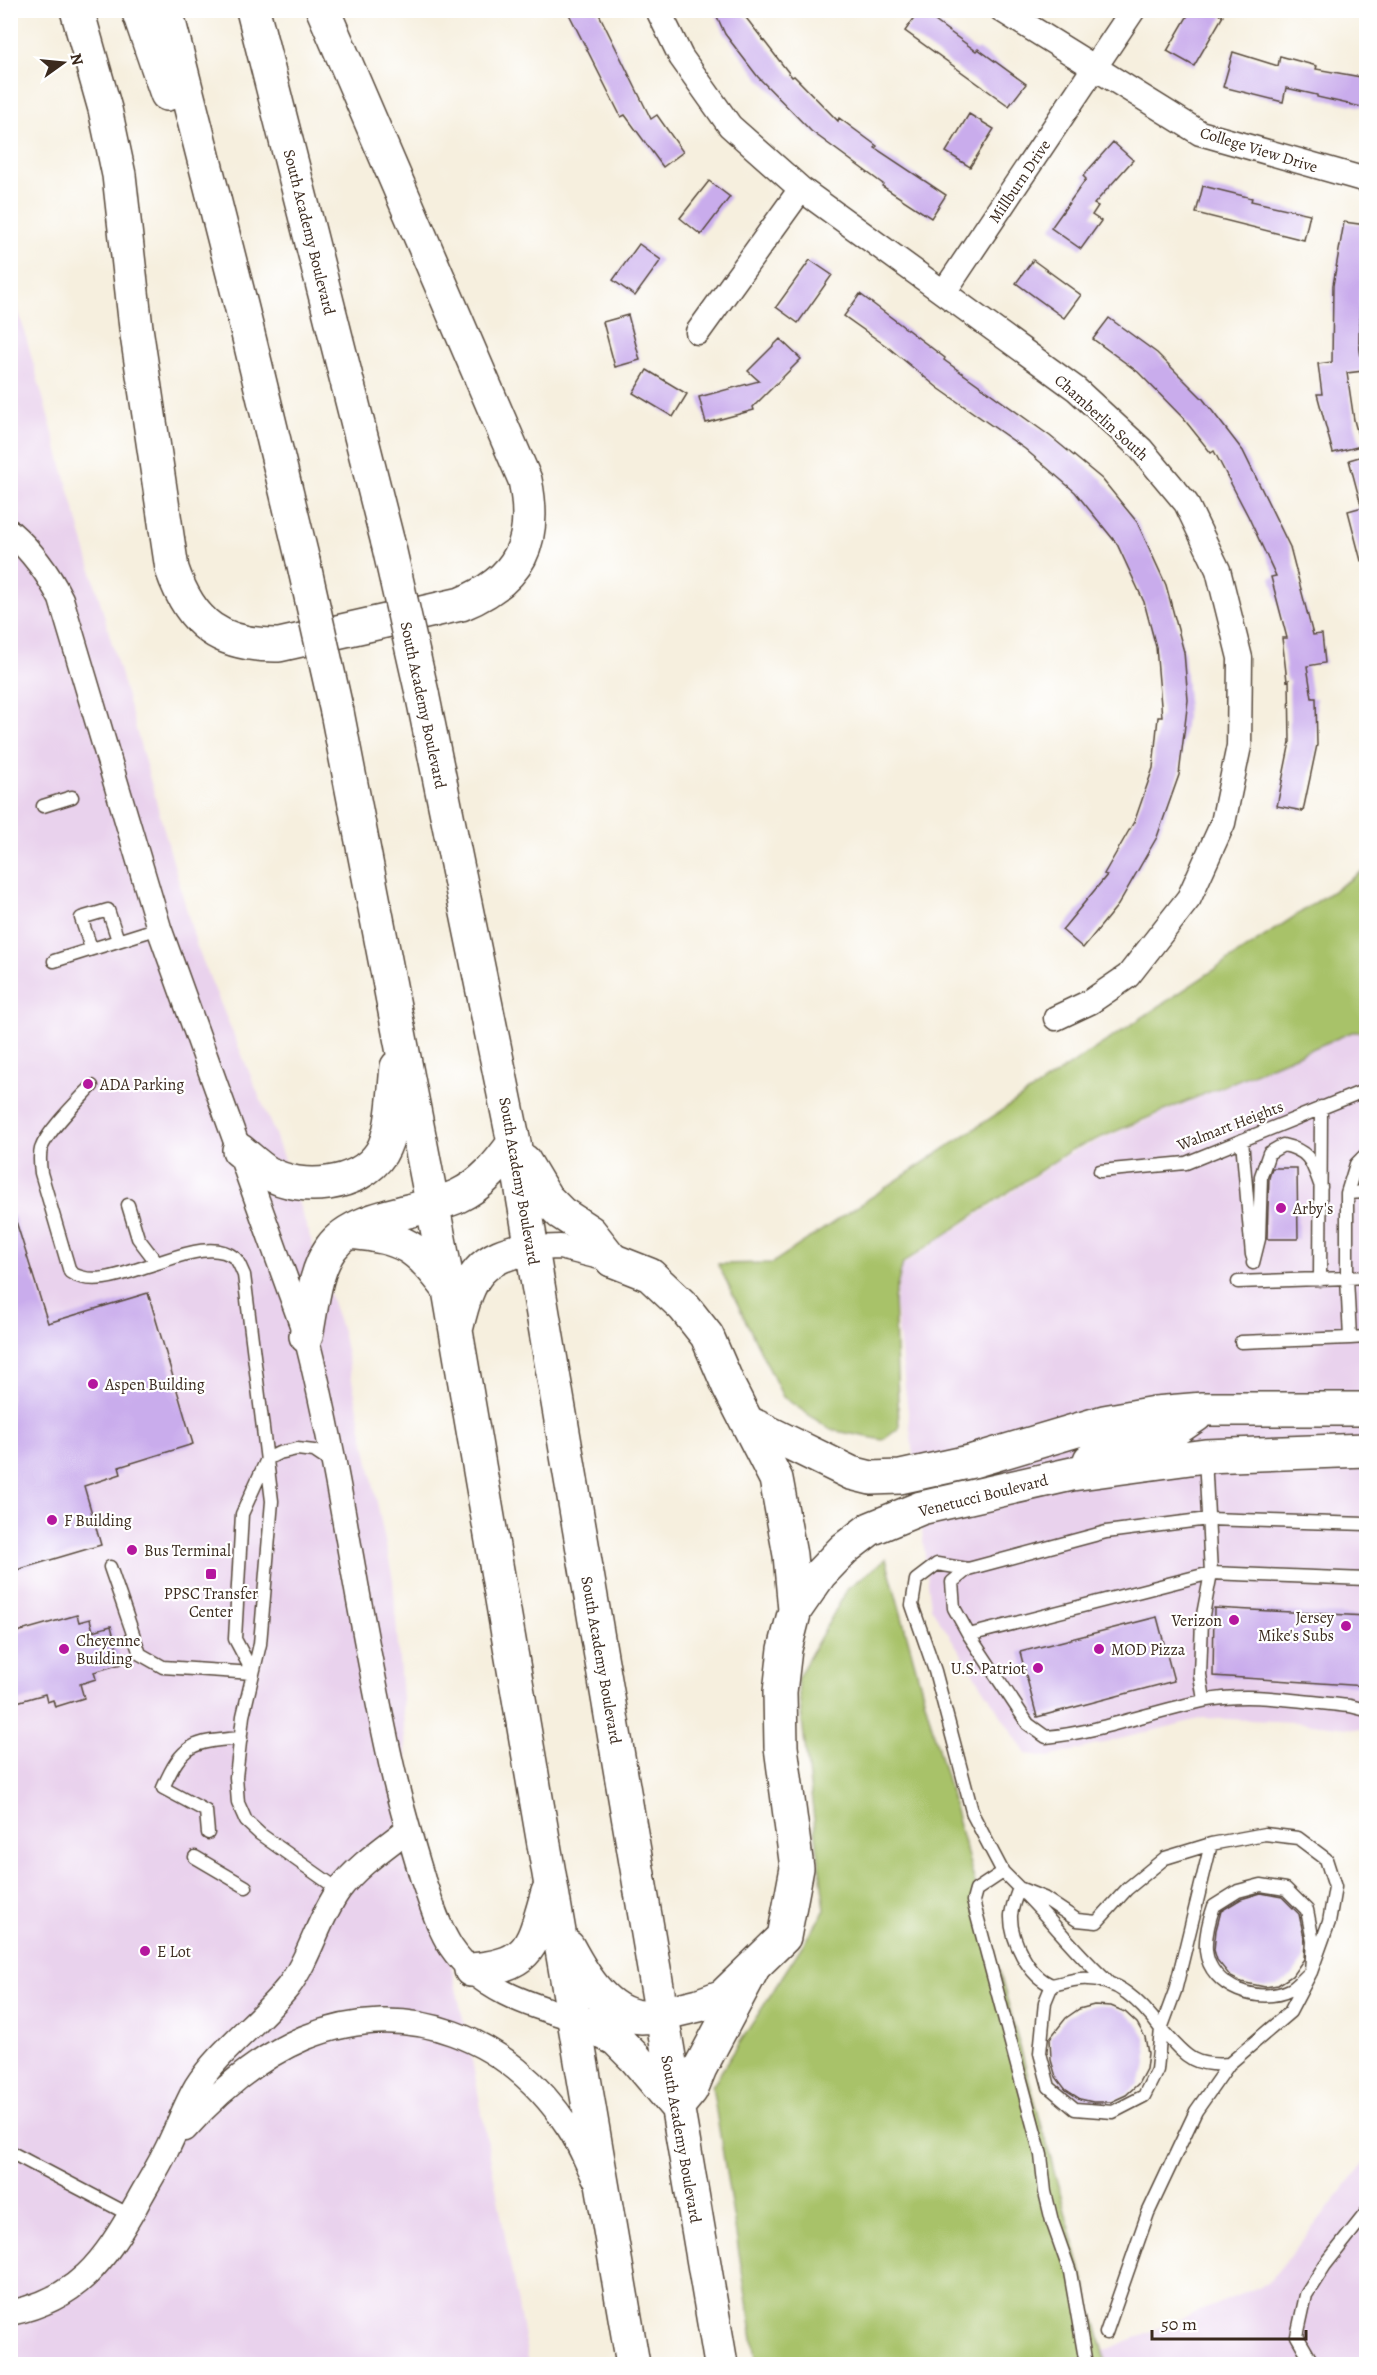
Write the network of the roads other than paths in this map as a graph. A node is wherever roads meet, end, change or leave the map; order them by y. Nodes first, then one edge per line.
1 (77, 10) edge
2 (138, 10) edge
3 (166, 10) edge
4 (254, 10) edge
5 (322, 10) edge
6 (658, 10) edge
7 (1002, 10) edge
8 (1133, 10) edge
9 (1095, 69) junction
10 (1366, 180) edge
11 (801, 189) junction
12 (944, 292) junction
13 (242, 309) junction
14 (698, 332) dead end
15 (10, 532) edge
16 (72, 797) dead end
17 (43, 806) dead end
18 (159, 928) junction
19 (118, 940) junction
20 (92, 948) junction
21 (54, 961) dead end
22 (1056, 1018) dead end
23 (400, 1036) junction
24 (92, 1086) dead end
25 (1366, 1092) edge
26 (1321, 1107) junction
27 (1242, 1140) junction
28 (514, 1143) junction
29 (239, 1150) junction
30 (1366, 1154) edge
31 (1100, 1171) dead end
32 (1321, 1187) junction
33 (1366, 1192) edge
34 (1347, 1193) junction
35 (128, 1205) dead end
36 (433, 1206) junction
37 (349, 1232) junction
38 (532, 1248) junction
39 (612, 1260) junction
40 (157, 1263) junction
41 (1253, 1263) junction
42 (1366, 1277) edge
43 (1347, 1278) junction
44 (1320, 1280) junction
45 (1238, 1282) dead end
46 (1255, 1282) junction
47 (449, 1290) junction
48 (456, 1331) junction
49 (306, 1336) junction
50 (1366, 1337) edge
51 (1350, 1338) junction
52 (1241, 1341) dead end
53 (1203, 1409) junction
54 (1366, 1411) edge
55 (747, 1422) junction
56 (1366, 1450) edge
57 (1205, 1456) junction
58 (267, 1459) junction
59 (334, 1464) junction
60 (1072, 1474) junction
61 (1208, 1519) junction
62 (1366, 1524) edge
63 (110, 1567) dead end
64 (968, 1569) junction
65 (1211, 1573) junction
66 (1366, 1579) edge
67 (795, 1610) junction
68 (969, 1635) junction
69 (253, 1673) junction
70 (1204, 1700) junction
71 (1366, 1710) edge
72 (241, 1738) junction
73 (407, 1830) junction
74 (208, 1833) dead end
75 (1211, 1844) junction
76 (195, 1857) dead end
77 (1003, 1872) junction
78 (550, 1884) junction
79 (246, 1887) dead end
80 (1019, 1888) junction
81 (339, 1890) junction
82 (558, 1930) junction
83 (471, 1970) junction
84 (752, 1970) junction
85 (1311, 1972) junction
86 (1107, 1981) junction
87 (1053, 1985) junction
88 (661, 2014) junction
89 (573, 2018) junction
90 (1161, 2029) junction
91 (1229, 2064) junction
92 (677, 2107) junction
93 (166, 2151) junction
94 (10, 2152) edge
95 (606, 2201) junction
96 (1366, 2213) edge
97 (130, 2216) junction
98 (10, 2313) edge
99 (1106, 2333) dead end
100 (633, 2364) edge
101 (721, 2364) edge
102 (1086, 2364) edge
103 (1313, 2364) edge

1 - 5 main road
2 - 13 main road
3 - 13 main road
4 - 28 main road, South Academy Boulevard, bridge
6 - 11 street, Chamberlin South
7 - 9 street
8 - 9 street, Millburn Drive
9 - 10 street, College View Drive
9 - 12 street, Millburn Drive
11 - 12 street, Chamberlin South
11 - 14 street
12 - 22 street, Chamberlin South
13 - 23 main road, bridge
15 - 18 street
16 - 17 lane
18 - 19 lane
18 - 29 street
19 - 20 lane
19 - 20 lane
20 - 21 lane
23 - 29 main road
23 - 36 main road
24 - 40 lane
25 - 26 lane, Walmart Heights
26 - 27 lane, Walmart Heights
26 - 32 lane
27 - 31 lane, Walmart Heights
27 - 41 lane
28 - 36 main road
28 - 38 main road, South Academy Boulevard
28 - 39 main road
29 - 49 street
30 - 34 lane
32 - 41 lane
32 - 44 lane
33 - 34 lane
34 - 43 lane
35 - 40 lane
36 - 37 main road
36 - 47 main road
37 - 47 main road
37 - 49 main road
38 - 39 street
38 - 48 main road
38 - 88 main road, South Academy Boulevard
39 - 55 main road
40 - 58 lane
41 - 46 lane
42 - 43 lane
43 - 44 lane
43 - 51 lane
44 - 46 lane
45 - 46 lane
47 - 48 main road
48 - 78 main road
49 - 59 street
50 - 51 lane
51 - 52 lane
53 - 54 main road
53 - 55 main road
53 - 60 main road
54 - 57 main road
55 - 67 main road
56 - 57 main road, Venetucci Boulevard
57 - 60 main road, Venetucci Boulevard
57 - 61 lane
58 - 59 lane
58 - 69 lane
58 - 69 lane
59 - 73 street
60 - 67 main road, Venetucci Boulevard
61 - 62 lane
61 - 64 lane
61 - 65 lane
63 - 69 lane
64 - 68 lane
64 - 77 lane
65 - 66 lane
65 - 68 lane
65 - 70 lane
67 - 84 main road, Venetucci Boulevard
68 - 70 lane
69 - 72 lane
70 - 71 lane
72 - 74 lane
72 - 81 lane
73 - 81 street
73 - 83 street
75 - 80 lane
75 - 85 lane
75 - 90 lane
76 - 79 lane
77 - 80 lane
77 - 102 lane
78 - 82 main road
78 - 83 main road
80 - 86 lane
80 - 87 lane
81 - 93 street
82 - 88 main road, Venetucci Boulevard
82 - 89 main road
83 - 89 street
84 - 88 main road, Venetucci Boulevard
84 - 92 main road
85 - 85 lane
85 - 91 lane
86 - 87 lane
86 - 90 lane
87 - 90 lane
88 - 92 main road, South Academy Boulevard
89 - 92 main road
89 - 95 main road
90 - 91 lane
91 - 99 lane
92 - 101 main road, South Academy Boulevard
93 - 95 street
93 - 97 street
94 - 97 lane
95 - 100 main road
96 - 103 lane
97 - 98 street

